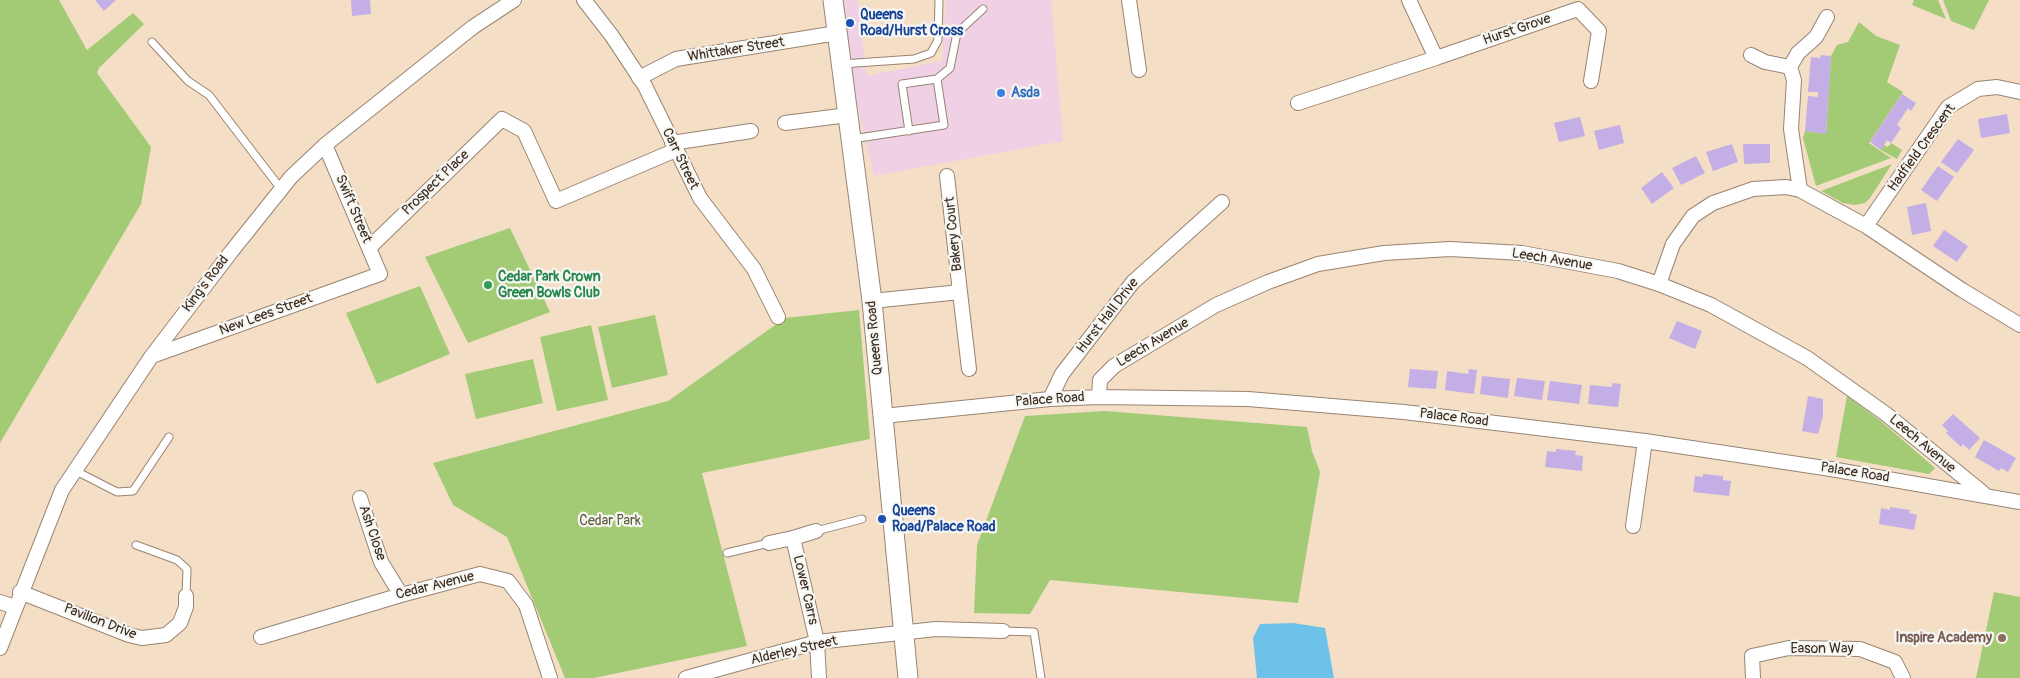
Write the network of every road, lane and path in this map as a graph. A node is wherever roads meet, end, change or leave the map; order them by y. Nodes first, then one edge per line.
1 (514, 0) edge
2 (584, 0) edge
3 (833, 0) edge
4 (939, 0) edge
5 (1129, 0) edge
6 (1409, 0) edge
7 (983, 9) dead end
8 (1827, 16) dead end
9 (837, 33) junction
10 (152, 42) dead end
11 (1751, 56) dead end
12 (1436, 58) junction
13 (841, 64) junction
14 (1790, 67) junction
15 (1139, 70) dead end
16 (639, 78) junction
17 (937, 79) junction
18 (1591, 81) dead end
19 (2020, 92) edge
20 (1298, 103) dead end
21 (848, 115) junction
22 (785, 123) dead end
23 (751, 131) dead end
24 (909, 131) junction
25 (851, 139) junction
26 (325, 145) junction
27 (674, 146) junction
28 (947, 176) dead end
29 (281, 189) junction
30 (1800, 190) junction
31 (1222, 202) dead end
32 (1866, 226) junction
33 (369, 248) junction
34 (380, 274) joint
35 (1659, 284) junction
36 (960, 292) junction
37 (872, 302) junction
38 (778, 317) dead end
39 (2020, 325) edge
40 (152, 357) junction
41 (969, 369) dead end
42 (1099, 397) junction
43 (1050, 399) junction
44 (882, 416) junction
45 (169, 437) dead end
46 (1645, 441) junction
47 (74, 470) junction
48 (1986, 495) junction
49 (360, 498) dead end
50 (2020, 502) edge
51 (862, 519) dead end
52 (1633, 526) dead end
53 (816, 531) joint
54 (793, 538) junction
55 (769, 543) joint
56 (136, 545) dead end
57 (727, 553) dead end
58 (20, 592) junction
59 (401, 595) junction
60 (186, 596) joint
61 (0, 602) edge
62 (15, 606) junction
63 (1002, 631) joint
64 (904, 632) junction
65 (262, 637) dead end
66 (817, 642) junction
67 (0, 648) edge
68 (550, 678) edge
69 (686, 678) edge
70 (819, 678) edge
71 (908, 678) edge
72 (1041, 678) edge
73 (1753, 678) edge
74 (1903, 678) edge

1 - 26 street, King's Road
2 - 16 street, Carr Street
3 - 9 main road, Queens Road
4 - 13 lane
5 - 15 street
6 - 12 street
7 - 17 lane
8 - 14 street
9 - 13 main road, Queens Road
9 - 16 street, Whittaker Street
10 - 29 lane
11 - 14 street
12 - 18 street, Hurst Grove
12 - 20 street, Hurst Grove
13 - 21 main road, Queens Road
14 - 30 street
16 - 27 street, Carr Street
17 - 24 lane
17 - 24 lane
19 - 32 street, Hadfield Crescent
21 - 22 street
21 - 25 main road, Queens Road
23 - 27 street
24 - 25 lane
25 - 37 main road, Queens Road
26 - 29 street, King's Road
26 - 33 street, Swift Street
27 - 33 street, Prospect Place
27 - 38 street, Carr Street
28 - 36 street, Bakery Court
29 - 40 street, King's Road
30 - 32 street
30 - 35 street
31 - 43 street, Hurst Hall Drive
32 - 39 street
33 - 34 street, Swift Street
34 - 40 street, New Lees Street
35 - 42 street, Leech Avenue
35 - 48 street, Leech Avenue
36 - 37 street
36 - 41 street, Bakery Court
37 - 44 main road, Queens Road
40 - 47 street, King's Road
42 - 43 street, Palace Road
42 - 46 street, Palace Road
43 - 44 street, Palace Road
44 - 64 main road, Queens Road
45 - 47 lane
46 - 48 street, Palace Road
46 - 52 street
47 - 58 street, King's Road
48 - 50 street, Palace Road
49 - 59 street, Ash Close
51 - 53 lane
53 - 54 street, Lower Carrs
54 - 55 street, Lower Carrs
54 - 66 street, Lower Carrs
55 - 57 lane
56 - 60 lane
58 - 60 street, Pavilion Drive
58 - 62 street, King's Road
59 - 65 street, Cedar Avenue
59 - 68 street, Cedar Avenue
61 - 62 street
62 - 67 street, King's Road
63 - 64 street, Alderley Street
63 - 72 lane
64 - 66 street, Alderley Street
64 - 71 main road, Queens Road
66 - 69 street, Alderley Street
66 - 70 street, Lower Carrs
73 - 74 street, Eason Way

